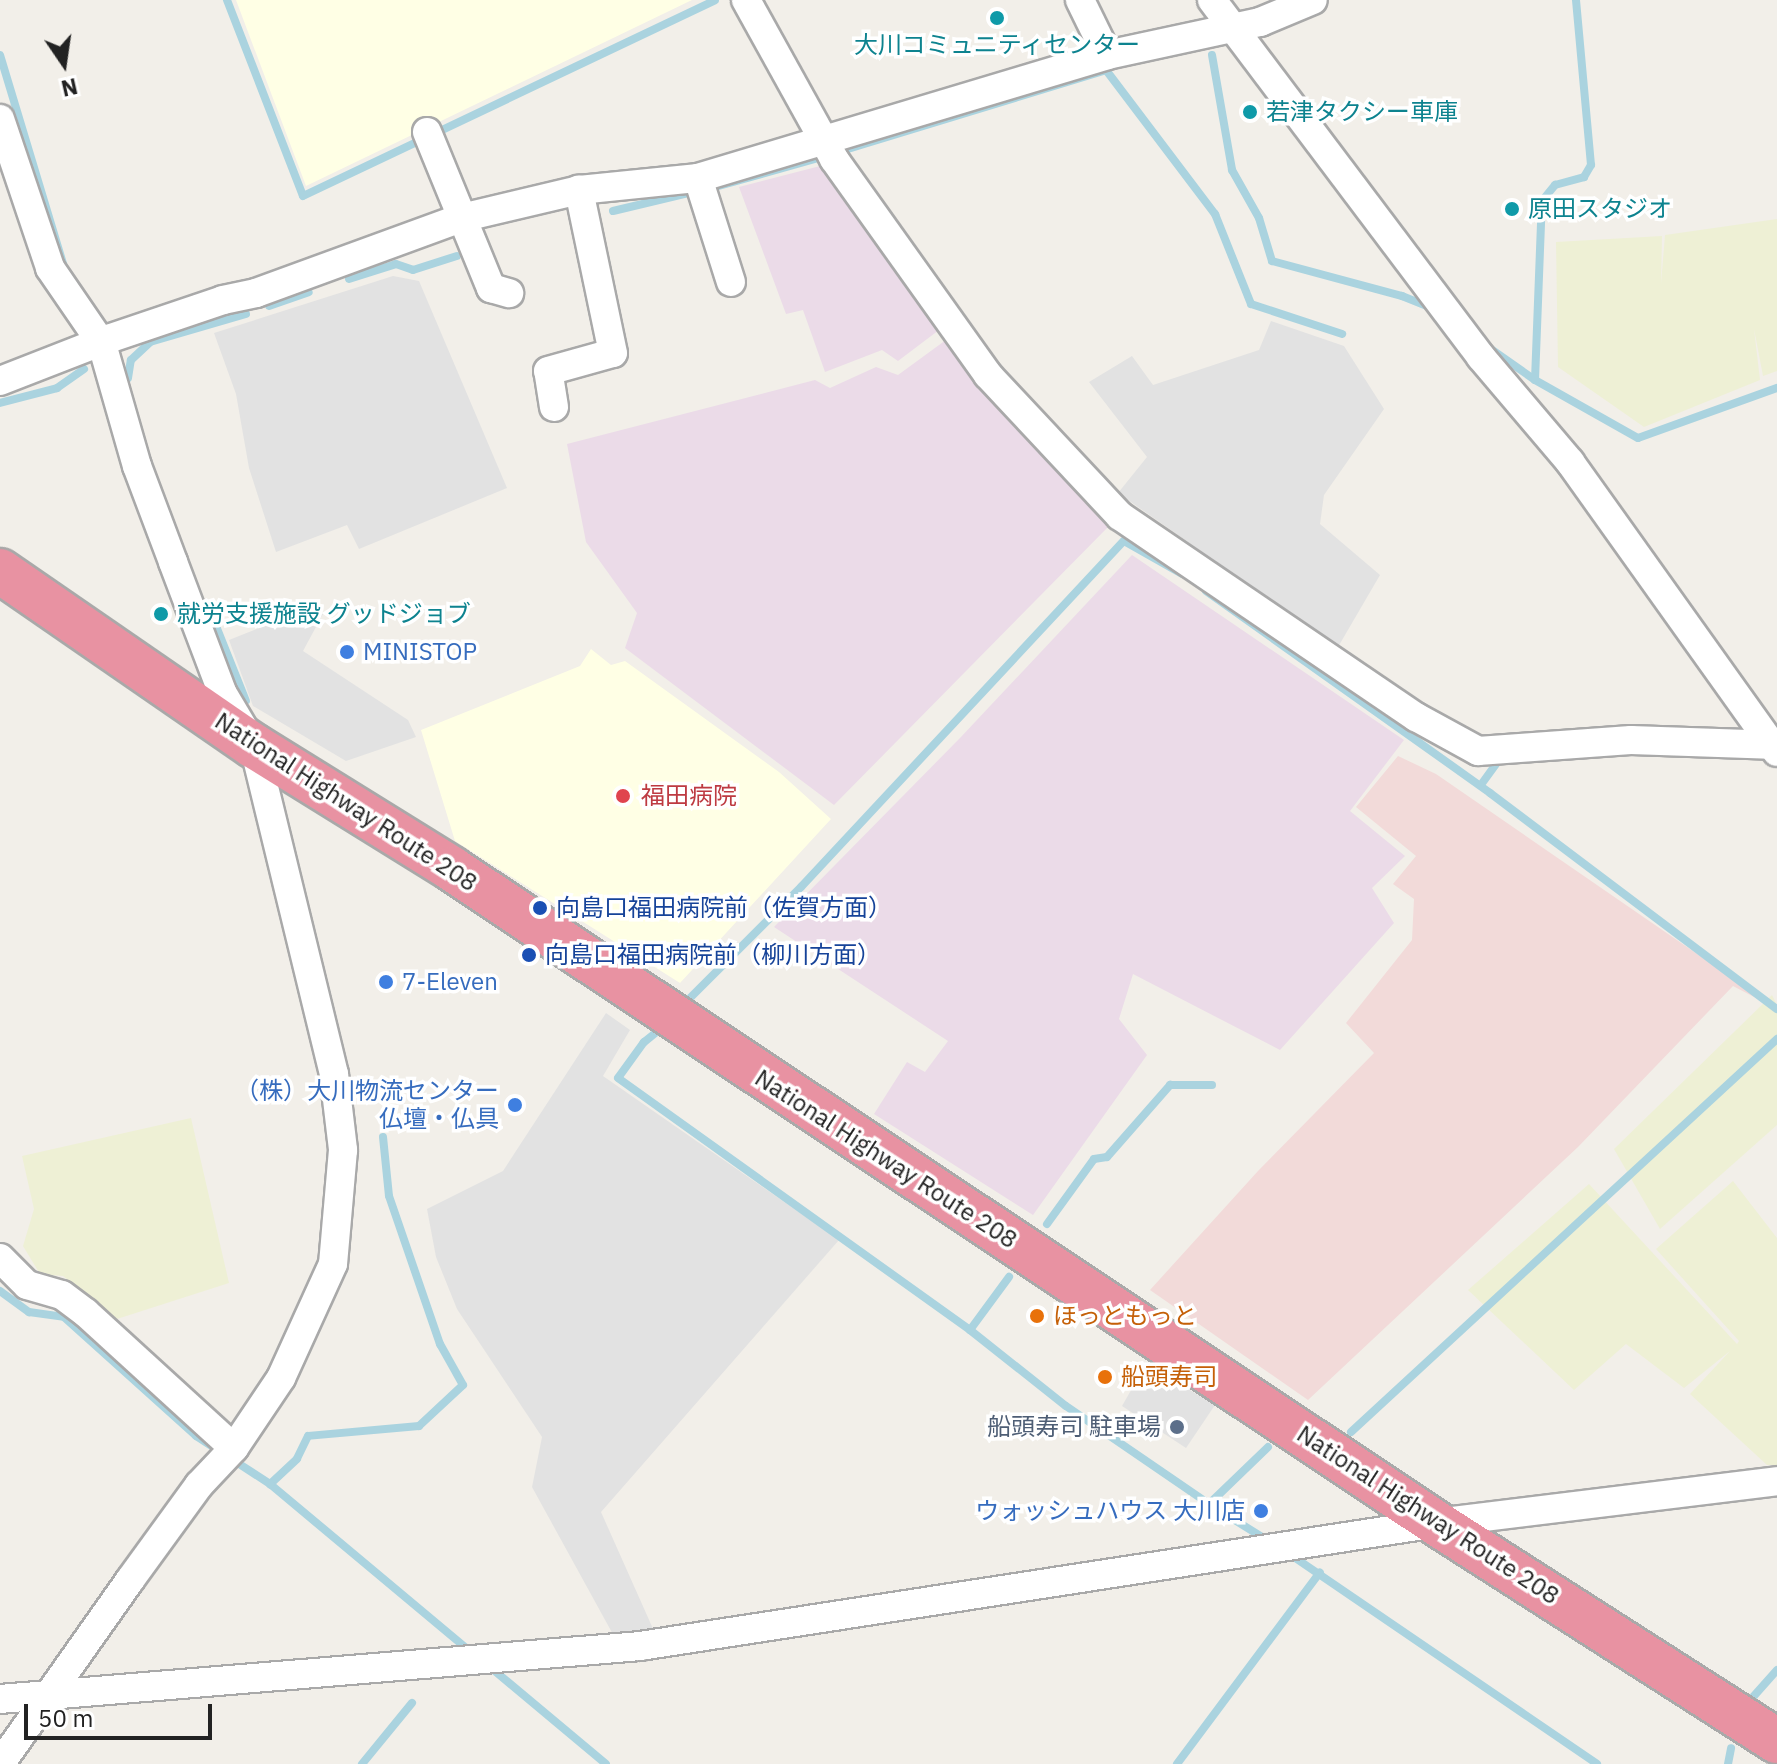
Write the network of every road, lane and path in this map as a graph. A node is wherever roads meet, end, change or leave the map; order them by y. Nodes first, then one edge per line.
1 (746, 0) edge
2 (1080, 0) edge
3 (1212, 0) edge
4 (1313, 0) edge
5 (1233, 29) junction
6 (1107, 55) junction
7 (0, 119) edge
8 (430, 139) dead end
9 (829, 151) junction
10 (579, 190) junction
11 (701, 190) junction
12 (461, 218) junction
13 (731, 282) dead end
14 (509, 293) dead end
15 (102, 344) junction
16 (0, 381) edge
17 (554, 407) dead end
18 (0, 571) edge
19 (254, 746) junction
20 (1775, 747) edge
21 (0, 1258) edge
22 (228, 1455) junction
23 (1777, 1481) edge
24 (1436, 1523) junction
25 (47, 1696) junction
26 (0, 1699) edge
27 (1777, 1741) edge
28 (0, 1764) edge

1 - 9 street
2 - 6 street
3 - 5 street
4 - 5 street
5 - 6 street
5 - 20 street
6 - 9 street
7 - 15 street
8 - 12 street
9 - 11 street
9 - 20 street
10 - 11 street
10 - 12 street
10 - 17 street
11 - 13 street
12 - 14 street
12 - 15 street
15 - 16 street
15 - 19 street
18 - 19 highway, National Highway Route 208
19 - 22 street
19 - 24 highway, National Highway Route 208
21 - 22 street
22 - 25 street
23 - 24 street
24 - 25 street
24 - 27 highway, National Highway Route 208
25 - 26 street
25 - 28 street

